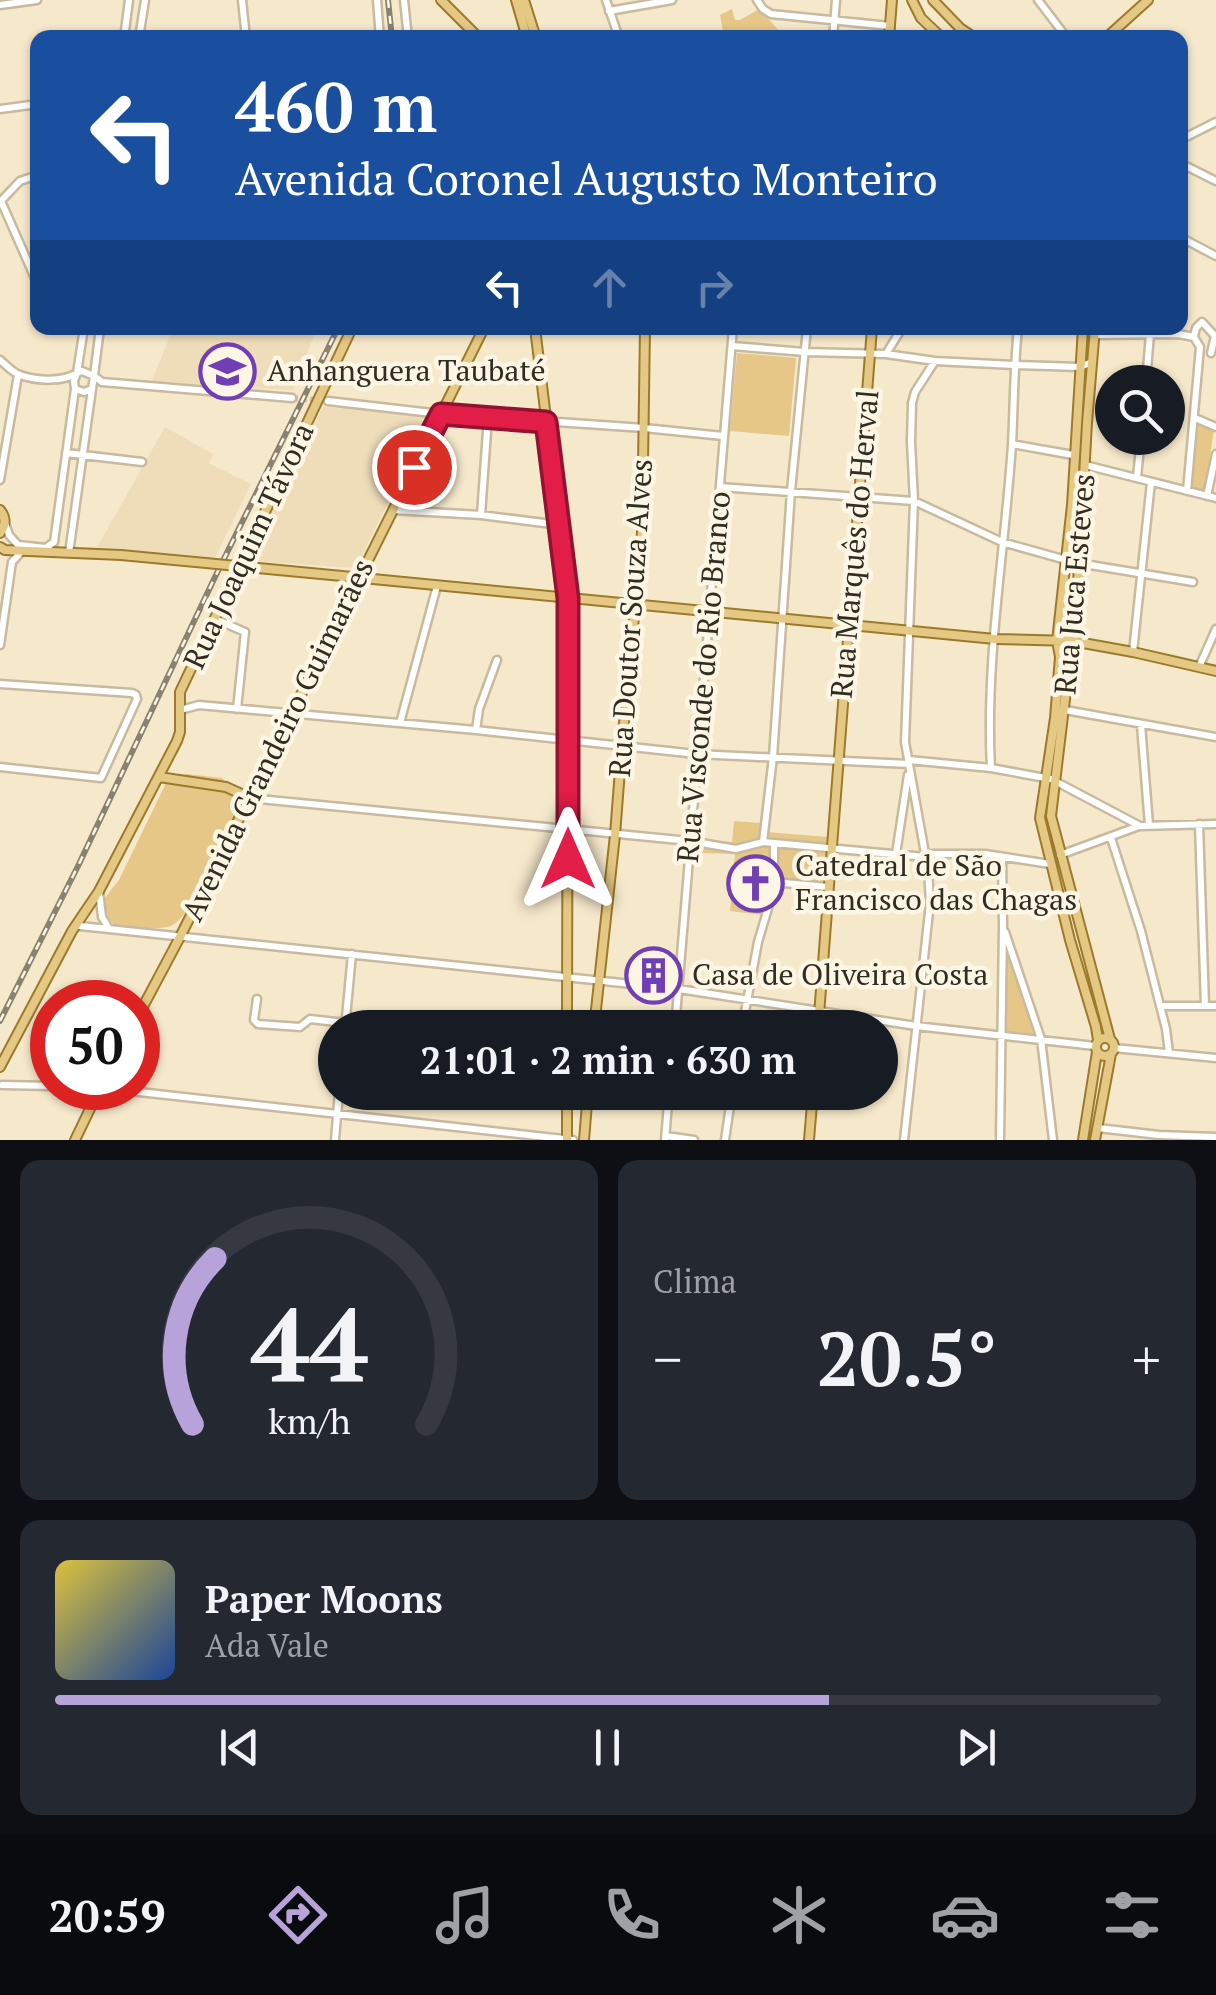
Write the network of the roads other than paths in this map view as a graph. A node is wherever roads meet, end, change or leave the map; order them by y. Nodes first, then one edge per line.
1 (37, 0) edge
2 (128, 0) edge
3 (144, 0) edge
4 (242, 0) edge
5 (377, 0) edge
6 (404, 0) edge
7 (441, 0) edge
8 (516, 0) edge
9 (524, 0) edge
10 (606, 0) edge
11 (672, 0) edge
12 (757, 0) edge
13 (836, 0) edge
14 (892, 0) edge
15 (912, 0) edge
16 (933, 0) edge
17 (1038, 0) edge
18 (1148, 0) edge
19 (0, 4) edge
20 (608, 11) junction
21 (834, 20) junction
22 (890, 26) junction
23 (125, 30) edge
24 (140, 30) edge
25 (245, 30) edge
26 (379, 30) edge
27 (407, 30) edge
28 (471, 30) edge
29 (525, 30) edge
30 (533, 30) edge
31 (616, 30) edge
32 (833, 30) edge
33 (890, 30) edge
34 (934, 30) edge
35 (963, 30) edge
36 (1062, 30) edge
37 (1115, 30) edge
38 (30, 105) edge
39 (0, 109) edge
40 (1216, 122) edge
41 (1188, 136) edge
42 (1188, 166) edge
43 (30, 178) edge
44 (1216, 182) edge
45 (0, 201) edge
46 (1188, 242) edge
47 (1216, 256) edge
48 (30, 267) edge
49 (83, 335) edge
50 (99, 335) edge
51 (349, 335) edge
52 (480, 335) edge
53 (536, 335) edge
54 (645, 335) edge
55 (733, 335) edge
56 (806, 335) edge
57 (871, 335) edge
58 (898, 335) edge
59 (1017, 335) edge
60 (1082, 335) edge
61 (1092, 335) edge
62 (1094, 335) edge
63 (1150, 335) edge
64 (1186, 335) edge
65 (1194, 336) junction
66 (1082, 340) junction
67 (732, 346) junction
68 (1200, 347) junction
69 (805, 352) junction
70 (1214, 353) edge
71 (870, 354) junction
72 (886, 354) junction
73 (0, 360) edge
74 (935, 361) junction
75 (1092, 362) junction
76 (1014, 365) junction
77 (1147, 365) edge
78 (1080, 367) junction
79 (78, 373) junction
80 (18, 375) junction
81 (94, 376) junction
82 (75, 389) junction
83 (92, 389) junction
84 (292, 398) tunnel mouth
85 (328, 400) tunnel mouth
86 (1077, 413) junction
87 (441, 414) junction
88 (1088, 415) junction
89 (488, 417) junction
90 (1195, 418) junction
91 (546, 422) junction
92 (1216, 426) edge
93 (644, 428) junction
94 (722, 436) junction
95 (1012, 444) junction
96 (3, 453) edge
97 (66, 453) junction
98 (1216, 454) edge
99 (83, 455) junction
100 (1074, 455) junction
101 (1139, 455) edge
102 (142, 462) dead end
103 (1085, 465) junction
104 (1137, 477) junction
105 (0, 480) edge
106 (1151, 482) junction
107 (720, 487) junction
108 (1187, 491) junction
109 (791, 492) junction
110 (860, 496) junction
111 (1207, 496) junction
112 (1216, 498) edge
113 (914, 501) junction
114 (0, 510) edge
115 (392, 510) junction
116 (481, 516) junction
117 (5, 523) junction
118 (560, 525) junction
119 (0, 533) edge
120 (1002, 542) junction
121 (2, 548) edge
122 (23, 550) junction
123 (69, 553) junction
124 (1067, 560) junction
125 (12, 562) junction
126 (1078, 563) junction
127 (1141, 574) junction
128 (359, 578) junction
129 (1193, 582) dead end
130 (437, 586) junction
131 (568, 598) junction
132 (636, 606) junction
133 (710, 612) junction
134 (215, 619) junction
135 (782, 619) junction
136 (848, 624) junction
137 (910, 629) junction
138 (1216, 629) edge
139 (995, 639) junction
140 (1057, 641) junction
141 (1072, 641) junction
142 (0, 644) edge
143 (1133, 652) junction
144 (498, 660) dead end
145 (1200, 667) junction
146 (1216, 672) edge
147 (0, 684) edge
148 (237, 708) junction
149 (180, 710) junction
150 (1065, 710) junction
151 (290, 713) junction
152 (400, 722) junction
153 (1141, 725) junction
154 (476, 730) junction
155 (1216, 737) edge
156 (568, 739) junction
157 (622, 744) junction
158 (696, 754) junction
159 (773, 757) junction
160 (838, 760) junction
161 (909, 762) junction
162 (0, 767) edge
163 (991, 768) junction
164 (159, 777) junction
165 (1052, 779) junction
166 (248, 798) junction
167 (1199, 824) junction
168 (1216, 824) edge
169 (1145, 826) junction
170 (568, 830) junction
171 (615, 835) junction
172 (1111, 838) junction
173 (690, 841) junction
174 (763, 842) junction
175 (774, 843) junction
176 (832, 848) junction
177 (896, 854) junction
178 (1060, 855) junction
179 (924, 856) junction
180 (1002, 858) junction
181 (1050, 864) junction
182 (828, 887) junction
183 (774, 888) junction
184 (99, 891) junction
185 (1073, 904) junction
186 (1061, 907) junction
187 (78, 926) junction
188 (1003, 926) junction
189 (109, 928) junction
190 (180, 937) junction
191 (352, 954) junction
192 (568, 976) junction
193 (157, 980) edge
194 (598, 980) junction
195 (679, 989) junction
196 (257, 999) dead end
197 (746, 1001) junction
198 (1160, 1006) junction
199 (1205, 1006) junction
200 (1216, 1006) edge
201 (346, 1010) edge
202 (567, 1010) edge
203 (596, 1010) edge
204 (677, 1010) edge
205 (745, 1010) edge
206 (819, 1010) joint
207 (318, 1020) edge
208 (898, 1023) edge
209 (916, 1026) junction
210 (1002, 1036) junction
211 (1041, 1039) junction
212 (1097, 1046) junction
213 (1112, 1047) junction
214 (1169, 1053) junction
215 (1216, 1058) edge
216 (0, 1067) edge
217 (2, 1085) edge
218 (30, 1086) edge
219 (160, 1094) edge
220 (91, 1110) edge
221 (338, 1110) edge
222 (568, 1110) edge
223 (586, 1110) edge
224 (667, 1110) edge
225 (729, 1110) edge
226 (812, 1110) edge
227 (338, 1114) junction
228 (1096, 1135) edge
229 (1084, 1137) edge
230 (1216, 1137) edge
231 (665, 1138) edge
232 (1158, 1138) edge
233 (675, 1139) edge
234 (75, 1140) edge
235 (335, 1140) edge
236 (569, 1140) edge
237 (584, 1140) edge
238 (694, 1140) edge
239 (725, 1140) edge
240 (809, 1140) edge
241 (904, 1140) edge
242 (1000, 1140) edge
243 (1053, 1140) edge

1 - 19 street
2 - 23 street
3 - 24 street
4 - 25 street
5 - 26 street
6 - 27 street
7 - 28 main road
8 - 29 main road
9 - 30 main road
10 - 20 street
11 - 20 street
12 - 21 street
13 - 21 street
14 - 22 main road
15 - 34 main road
16 - 35 main road
17 - 36 street
18 - 37 main road
20 - 31 street
21 - 22 street
21 - 32 street
22 - 33 main road
38 - 39 street
40 - 41 street
42 - 44 street
43 - 45 street
45 - 48 street
46 - 47 street
49 - 79 street
50 - 81 street
51 - 134 main road, Rua Joaquim Távora
52 - 87 main road, Avenida Grandeiro Guimarães
53 - 91 main road
54 - 93 main road, Rua Doutor Souza Alves
55 - 67 street, Rua Visconde do Rio Branco
56 - 69 street
57 - 71 main road, Rua Marquês do Herval
58 - 72 street
59 - 76 street
60 - 66 main road, Rua Juca Esteves
61 - 66 main road
62 - 75 main road, Rua Juca Esteves
63 - 77 street
64 - 65 street
65 - 68 street
65 - 70 street
66 - 78 main road, Rua Juca Esteves
67 - 69 street
67 - 94 street, Rua Visconde do Rio Branco
68 - 70 street
68 - 90 street
69 - 71 street
69 - 109 street
71 - 72 street
71 - 110 main road, Rua Marquês do Herval
72 - 74 street
73 - 80 street
74 - 76 street
74 - 113 street
75 - 78 street
75 - 88 main road, Rua Juca Esteves
76 - 78 street
76 - 95 street
78 - 86 main road, Rua Juca Esteves
79 - 80 street
79 - 81 street
79 - 82 street
80 - 96 street
81 - 83 street
81 - 84 street
82 - 83 street
82 - 97 street
83 - 99 street
85 - 87 street
86 - 88 main road
86 - 100 main road, Rua Juca Esteves
87 - 89 street
87 - 115 main road, Avenida Grandeiro Guimarães
88 - 103 main road, Rua Juca Esteves
89 - 91 street
89 - 116 street
90 - 92 street
90 - 108 street
91 - 93 street
91 - 118 main road
93 - 94 street
93 - 132 main road, Rua Doutor Souza Alves
94 - 107 street, Rua Visconde do Rio Branco
95 - 100 street
95 - 120 street
96 - 105 street
97 - 99 street
97 - 117 street
98 - 111 street
99 - 102 street
99 - 123 street
100 - 124 main road, Rua Juca Esteves
101 - 104 street
103 - 104 street
103 - 126 main road, Rua Juca Esteves
104 - 106 street
106 - 108 street
106 - 127 street
107 - 109 street
107 - 133 street, Rua Visconde do Rio Branco
108 - 111 street
109 - 110 street
109 - 135 street
110 - 113 street
110 - 136 main road, Rua Marquês do Herval
111 - 112 street
113 - 120 street
113 - 137 street
114 - 117 main road
115 - 116 street
115 - 128 main road, Avenida Grandeiro Guimarães
116 - 118 street
117 - 119 main road
118 - 131 main road
120 - 124 street
120 - 139 street
121 - 122 main road
121 - 125 street
122 - 123 main road
122 - 125 street
123 - 128 main road, bridge
124 - 140 main road, Rua Juca Esteves
125 - 142 street
126 - 127 street
126 - 141 main road, Rua Juca Esteves
127 - 129 street
127 - 143 street
128 - 130 main road
128 - 151 main road, Avenida Grandeiro Guimarães
130 - 131 main road
130 - 152 street
131 - 132 main road
131 - 156 main road
132 - 133 main road
132 - 157 main road, Rua Doutor Souza Alves
133 - 135 main road
133 - 158 street, Rua Visconde do Rio Branco
134 - 148 street
134 - 149 main road, Rua Joaquim Távora
135 - 136 main road
135 - 159 street
136 - 137 main road
136 - 160 main road, Rua Marquês do Herval
137 - 139 main road
137 - 161 street
138 - 145 street
139 - 140 main road
139 - 163 street
140 - 141 main road
140 - 165 main road, Rua Juca Esteves
141 - 143 main road
141 - 150 main road, Rua Juca Esteves
143 - 145 main road
144 - 154 street
145 - 146 main road
147 - 162 street
148 - 149 street
148 - 151 street
149 - 164 main road, Rua Joaquim Távora
150 - 153 street
150 - 165 main road, Rua Juca Esteves
151 - 152 street
151 - 166 main road, Avenida Grandeiro Guimarães
152 - 154 street
153 - 155 street
153 - 169 street
154 - 156 street
156 - 157 street
156 - 170 main road
157 - 158 street
157 - 171 main road, Rua Doutor Souza Alves
158 - 159 street
158 - 173 street, Rua Visconde do Rio Branco
159 - 160 street
159 - 174 street
160 - 161 street
160 - 176 main road, Rua Marquês do Herval
161 - 163 street
161 - 177 street
161 - 179 street
163 - 165 street
164 - 166 main road
164 - 184 main road, Rua Joaquim Távora
165 - 169 street
165 - 178 main road
165 - 181 main road
166 - 170 street
166 - 190 main road, Avenida Grandeiro Guimarães
167 - 168 street
167 - 169 street
167 - 199 street
169 - 172 street
170 - 171 street
170 - 192 main road
171 - 173 street
171 - 194 main road, Rua Doutor Souza Alves
172 - 178 street
172 - 198 street
173 - 174 street
173 - 195 street, Rua Visconde do Rio Branco
174 - 175 street
175 - 176 street
175 - 183 street
176 - 177 street
176 - 182 main road, Rua Marquês do Herval
177 - 179 street
178 - 185 main road
179 - 180 street
179 - 209 street
180 - 181 street
180 - 188 street
181 - 186 main road
182 - 183 street
182 - 206 main road, Rua Marquês do Herval
183 - 197 street
184 - 187 main road, Rua Joaquim Távora
184 - 189 street
185 - 186 main road
185 - 213 main road
186 - 212 main road
187 - 189 street
187 - 216 main road, Rua Joaquim Távora
188 - 210 street
188 - 211 street
189 - 190 street
190 - 191 street
190 - 193 main road, Avenida Grandeiro Guimarães
191 - 192 street
191 - 201 street
192 - 194 street
192 - 202 main road
194 - 195 street
194 - 203 main road, Rua Doutor Souza Alves
195 - 197 street
195 - 204 street, Rua Visconde do Rio Branco
196 - 207 street
197 - 205 street
197 - 206 street
198 - 199 street
198 - 214 street
199 - 200 street
208 - 209 street
209 - 210 street
209 - 241 street
210 - 211 street
210 - 242 street
211 - 212 street
211 - 243 street
212 - 213 main road
212 - 213 main road
212 - 229 main road
213 - 214 street
213 - 228 main road
214 - 215 street
217 - 218 street
219 - 227 street
220 - 234 main road
221 - 227 street
222 - 236 main road
223 - 237 main road
224 - 231 street
225 - 239 street
226 - 240 main road
227 - 235 street
227 - 236 street
228 - 229 main road
228 - 232 street
230 - 232 street
231 - 233 street
233 - 238 street

